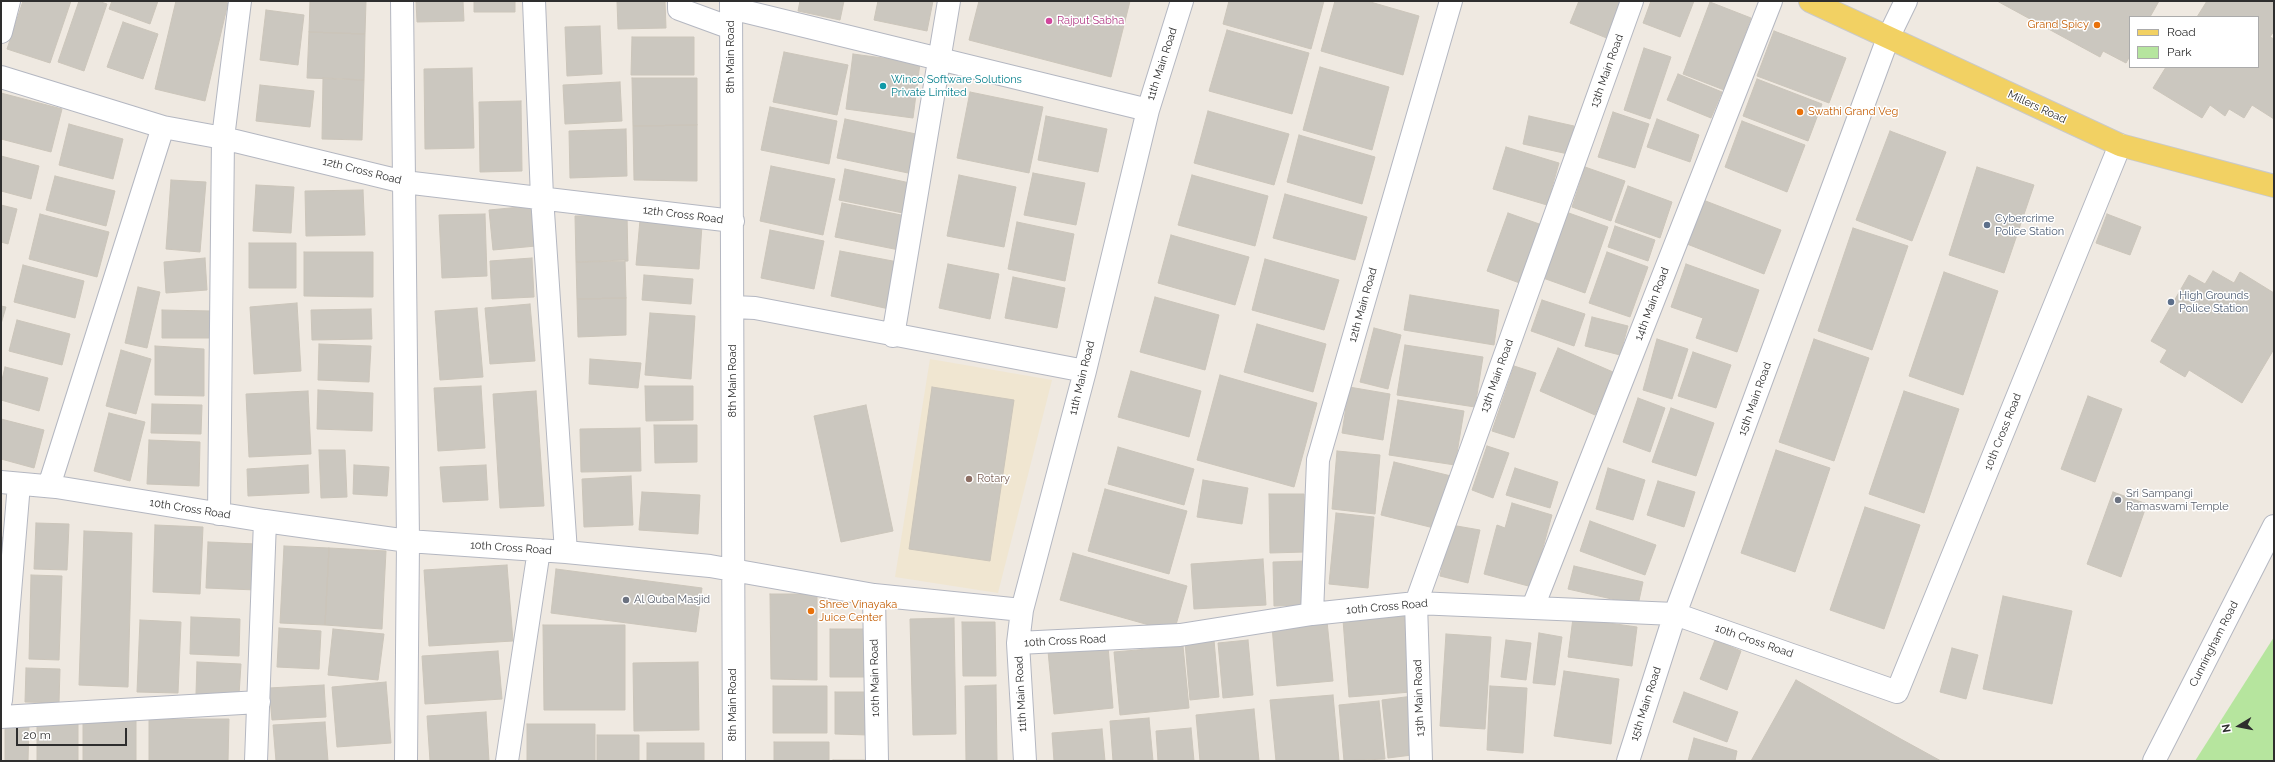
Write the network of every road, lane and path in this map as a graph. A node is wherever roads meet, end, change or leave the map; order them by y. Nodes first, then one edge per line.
1 (9, 1) edge
2 (240, 1) edge
3 (402, 1) edge
4 (534, 1) edge
5 (679, 1) edge
6 (949, 1) edge
7 (1182, 1) edge
8 (1451, 1) edge
9 (1632, 1) edge
10 (1771, 1) edge
11 (1906, 1) edge
12 (1823, 4) edge
13 (760, 8) edge
14 (731, 12) edge
15 (1, 32) edge
16 (1888, 38) junction
17 (940, 58) junction
18 (1, 77) edge
19 (1148, 110) junction
20 (163, 127) junction
21 (223, 138) junction
22 (2120, 145) junction
23 (404, 182) junction
24 (2274, 186) edge
25 (542, 197) junction
26 (733, 221) junction
27 (734, 307) junction
28 (893, 336) junction
29 (1085, 371) junction
30 (10, 483) edge
31 (49, 486) junction
32 (219, 514) junction
33 (265, 522) junction
34 (2274, 526) edge
35 (408, 541) junction
36 (540, 550) junction
37 (566, 552) junction
38 (733, 569) junction
39 (874, 595) junction
40 (1416, 603) junction
41 (1533, 607) junction
42 (1022, 610) junction
43 (1312, 614) junction
44 (1675, 614) junction
45 (1018, 644) junction
46 (1, 700) edge
47 (259, 702) junction
48 (1, 717) edge
49 (256, 761) edge
50 (406, 761) edge
51 (508, 761) edge
52 (734, 761) edge
53 (877, 761) edge
54 (1025, 761) edge
55 (1422, 761) edge
56 (1628, 761) edge
57 (2154, 761) edge

1 - 15 street
2 - 21 street
3 - 23 street
4 - 25 street
5 - 14 street
6 - 17 street
7 - 19 street, 11th Main Road
8 - 43 street, 12th Main Road
9 - 40 street, 13th Main Road
10 - 41 street, 14th Main Road
11 - 16 street, 15th Main Road
12 - 16 main road, Millers Road
13 - 14 street
13 - 17 street
14 - 26 street, 8th Main Road
16 - 22 main road, Millers Road
16 - 44 street, 15th Main Road
17 - 19 street
17 - 28 street
18 - 20 street, 12th Cross Road
19 - 29 street, 11th Main Road
20 - 21 street, 12th Cross Road
20 - 31 street
21 - 23 street, 12th Cross Road
21 - 32 street
22 - 24 main road, Millers Road
22 - 44 street, 10th Cross Road
23 - 25 street, 12th Cross Road
23 - 35 street
25 - 26 street, 12th Cross Road
25 - 37 street
26 - 27 street, 8th Main Road
27 - 28 street
27 - 38 street, 8th Main Road
28 - 29 street
29 - 42 street, 11th Main Road
30 - 31 street, 10th Cross Road
30 - 46 street
31 - 32 street, 10th Cross Road
32 - 33 street, 10th Cross Road
33 - 35 street, 10th Cross Road
33 - 47 street
34 - 57 street, Cunningham Road
35 - 36 street, 10th Cross Road
35 - 50 street
36 - 37 street, 10th Cross Road
36 - 51 street
37 - 38 street, 10th Cross Road
38 - 39 street, 10th Cross Road
38 - 52 street, 8th Main Road
39 - 42 street, 10th Cross Road
39 - 53 street, 10th Main Road
40 - 41 street, 10th Cross Road
40 - 43 street, 10th Cross Road
40 - 55 street, 13th Main Road
41 - 44 street, 10th Cross Road
42 - 45 street, 11th Main Road
43 - 45 street, 10th Cross Road
44 - 56 street, 15th Main Road
45 - 54 street, 11th Main Road
47 - 48 street
47 - 49 street

